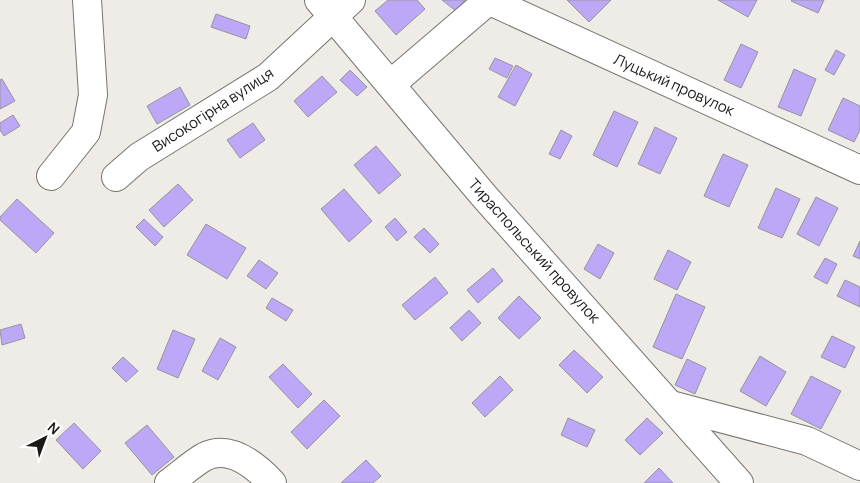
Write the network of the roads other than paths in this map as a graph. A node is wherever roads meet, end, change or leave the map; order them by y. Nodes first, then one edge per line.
1 (87, 0) edge
2 (489, 0) edge
3 (335, 5) edge
4 (391, 84) junction
5 (860, 170) edge
6 (51, 176) dead end
7 (116, 177) dead end
8 (671, 405) junction
9 (860, 466) edge
10 (169, 483) edge
11 (272, 483) edge
12 (739, 483) edge

1 - 6 street
2 - 4 street
2 - 5 street, Луцький провулок
3 - 4 street, Тираспольський провулок
3 - 7 street, Високогірна вулиця
4 - 8 street, Тираспольський провулок
8 - 9 street
8 - 12 street, Тираспольський провулок
10 - 11 street

